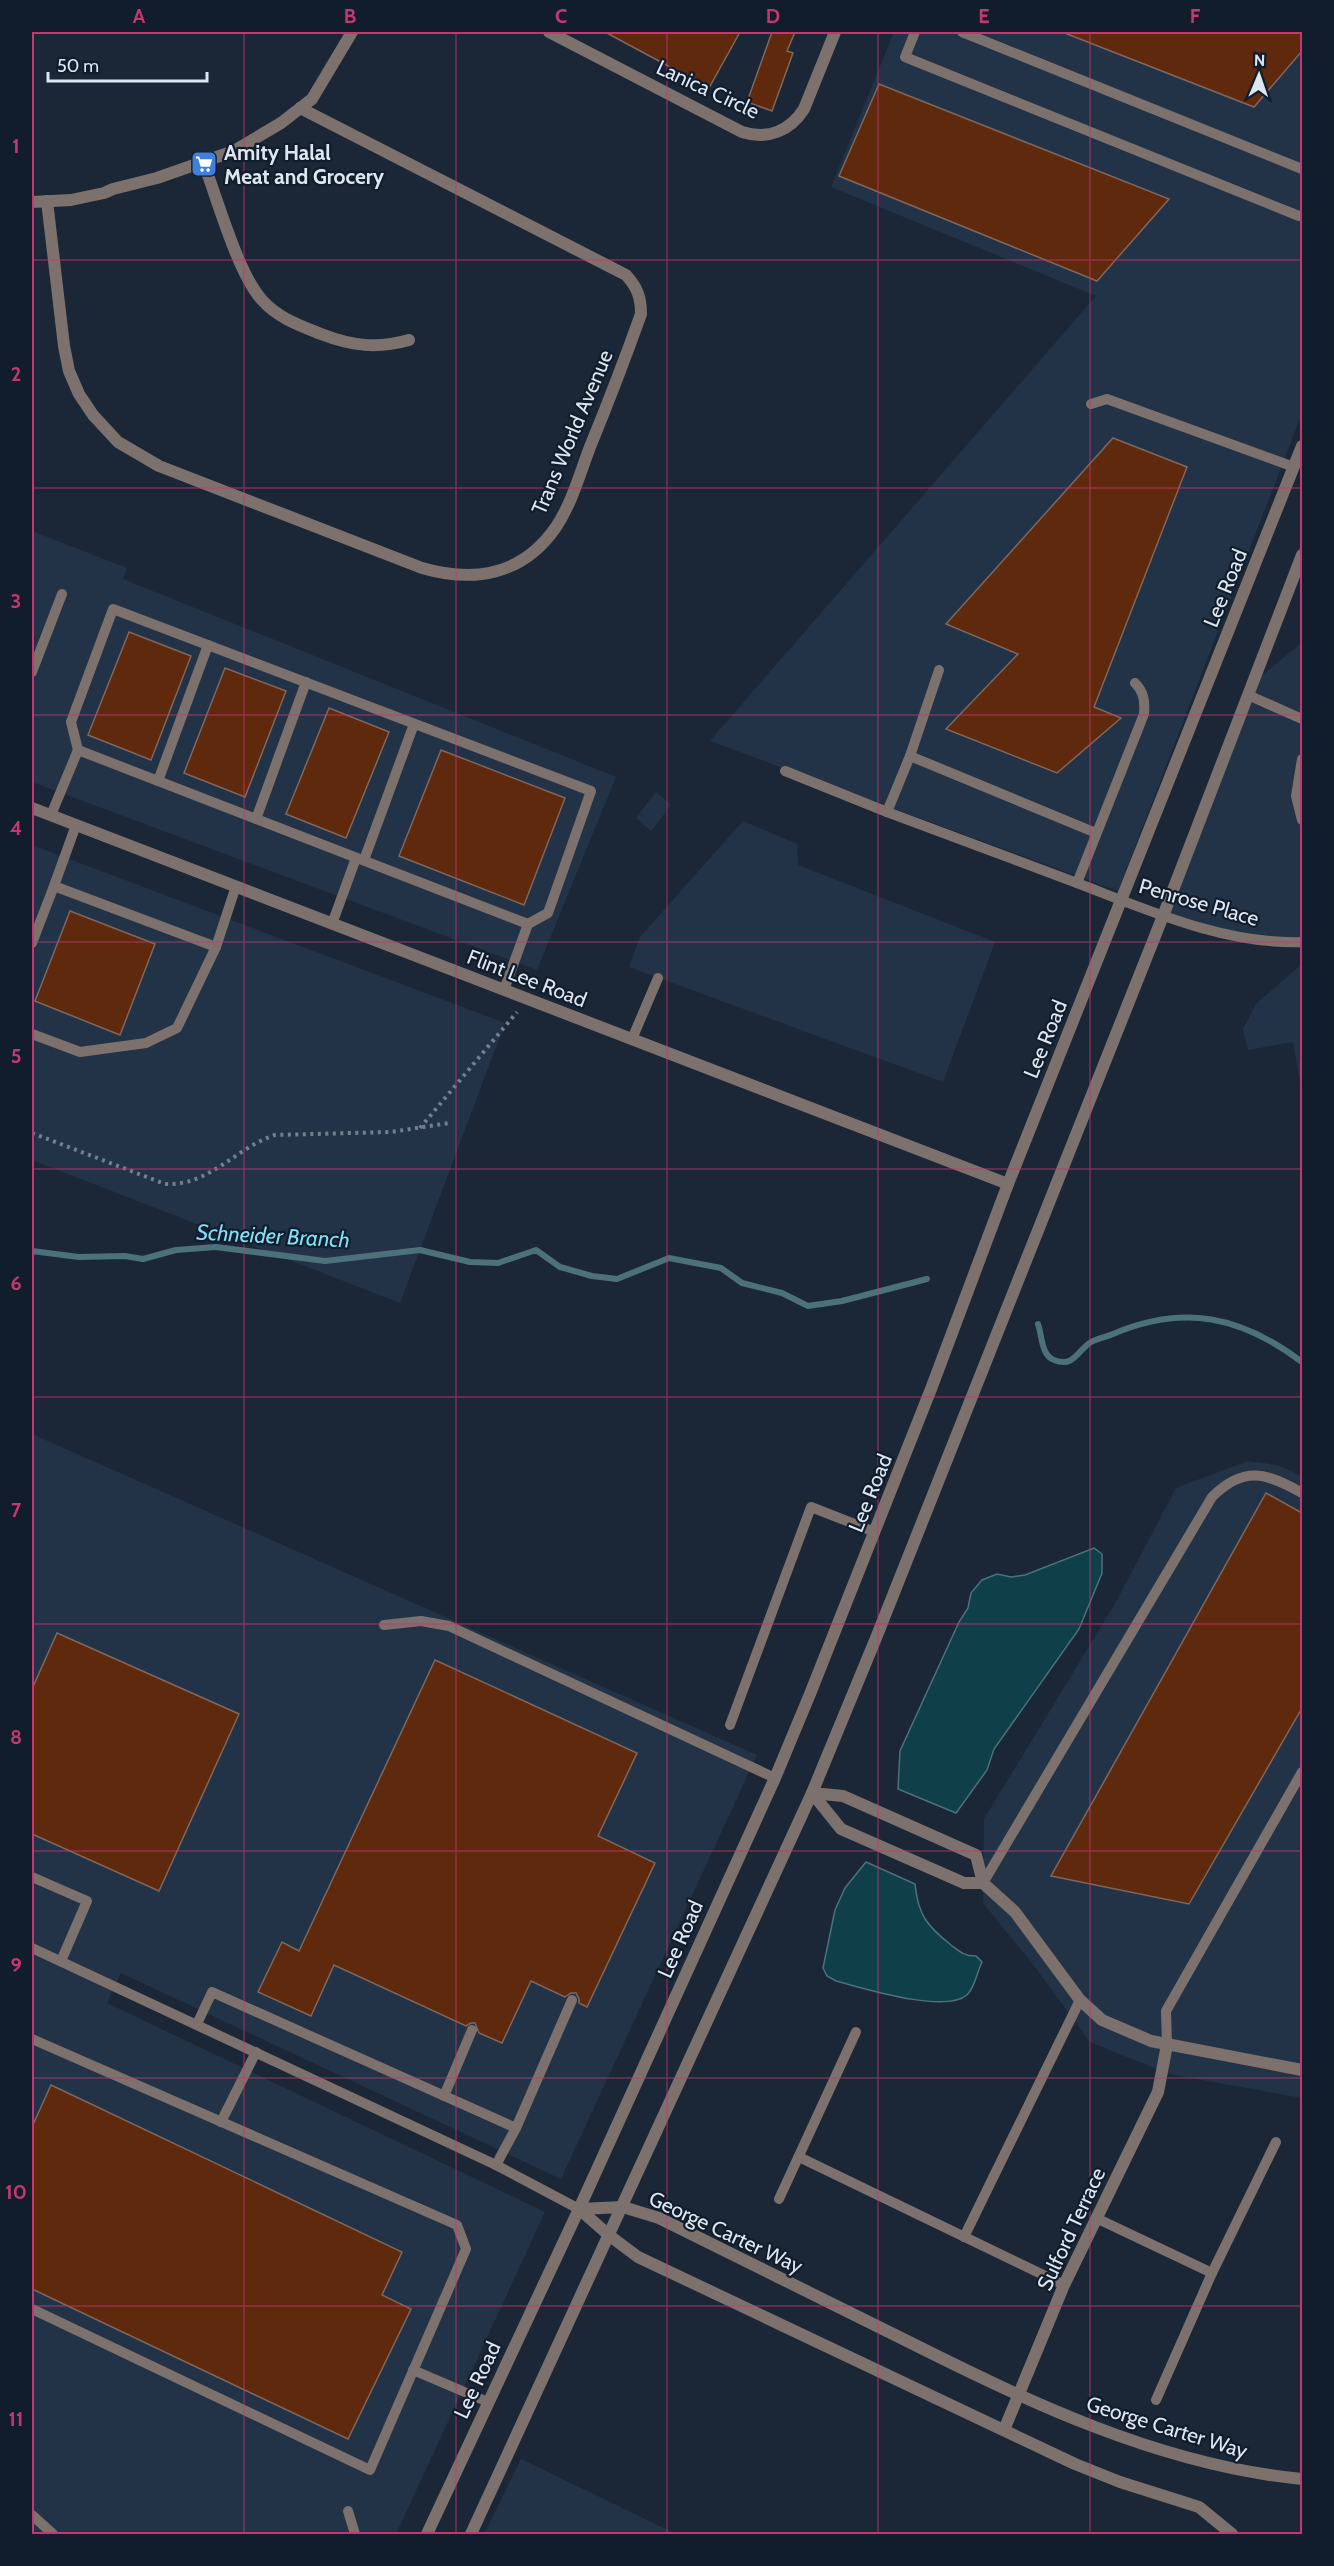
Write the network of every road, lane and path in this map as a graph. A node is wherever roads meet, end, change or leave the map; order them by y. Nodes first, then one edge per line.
1 (352, 32) edge
2 (549, 32) edge
3 (835, 32) edge
4 (915, 32) edge
5 (962, 32) edge
6 (300, 108) junction
7 (203, 162) junction
8 (1302, 169) edge
9 (47, 201) junction
10 (32, 202) edge
11 (1302, 215) edge
12 (409, 340) dead end
13 (1091, 404) dead end
14 (1302, 446) edge
15 (1294, 466) junction
16 (1302, 555) edge
17 (62, 594) dead end
18 (208, 645) junction
19 (939, 670) dead end
20 (32, 672) edge
21 (306, 682) junction
22 (1135, 683) dead end
23 (1248, 695) junction
24 (1302, 719) edge
25 (414, 724) junction
26 (78, 750) junction
27 (910, 756) junction
28 (1302, 759) edge
29 (785, 771) dead end
30 (158, 781) junction
31 (32, 808) edge
32 (887, 812) junction
33 (51, 815) junction
34 (256, 819) junction
35 (1302, 820) edge
36 (76, 825) junction
37 (1096, 833) junction
38 (360, 859) junction
39 (1077, 883) junction
40 (54, 886) junction
41 (236, 886) junction
42 (1122, 900) junction
43 (1163, 916) junction
44 (332, 924) junction
45 (528, 924) junction
46 (1302, 942) edge
47 (32, 943) edge
48 (216, 947) junction
49 (658, 978) dead end
50 (504, 990) junction
51 (528, 999) junction
52 (32, 1034) edge
53 (632, 1039) junction
54 (449, 1123) dead end
55 (420, 1129) junction
56 (32, 1133) edge
57 (1008, 1184) junction
58 (1302, 1493) edge
59 (876, 1532) junction
60 (384, 1625) dead end
61 (730, 1725) dead end
62 (1302, 1772) edge
63 (775, 1778) junction
64 (812, 1794) junction
65 (32, 1877) edge
66 (983, 1883) junction
67 (32, 1948) edge
68 (61, 1960) junction
69 (572, 2000) dead end
70 (1080, 2000) junction
71 (197, 2024) junction
72 (472, 2030) dead end
73 (856, 2032) dead end
74 (32, 2039) edge
75 (1167, 2045) junction
76 (256, 2052) junction
77 (1302, 2070) edge
78 (444, 2096) junction
79 (221, 2122) junction
80 (516, 2128) junction
81 (1276, 2142) dead end
82 (798, 2157) junction
83 (496, 2165) junction
84 (779, 2199) dead end
85 (623, 2206) junction
86 (579, 2209) junction
87 (1096, 2218) junction
88 (610, 2236) junction
89 (964, 2237) junction
90 (1212, 2273) junction
91 (1064, 2285) junction
92 (32, 2309) edge
93 (413, 2370) junction
94 (1018, 2397) junction
95 (1155, 2400) dead end
96 (488, 2402) junction
97 (1004, 2430) junction
98 (1302, 2479) edge
99 (348, 2511) dead end
100 (32, 2514) edge
101 (53, 2535) edge
102 (355, 2535) edge
103 (427, 2535) edge
104 (471, 2535) edge
105 (1232, 2535) edge

1 - 6 street
2 - 3 street, Lanica Circle
4 - 11 lane
5 - 8 lane
6 - 7 street
6 - 9 street, Trans World Avenue
7 - 9 street
7 - 12 street
9 - 10 street
13 - 15 lane
14 - 15 street, Lee Road
15 - 42 street, Lee Road
16 - 23 street
17 - 20 lane
18 - 21 lane
18 - 26 lane
18 - 30 lane
19 - 27 lane
21 - 25 lane
21 - 34 lane
22 - 37 lane
23 - 24 lane
23 - 43 street
25 - 38 lane
25 - 45 lane
26 - 30 lane
26 - 33 lane
27 - 32 lane
27 - 37 lane
28 - 35 lane
29 - 32 lane, Penrose Place
30 - 34 lane
31 - 33 street, Flint Lee Road
32 - 39 lane, Penrose Place
33 - 36 street, Flint Lee Road
34 - 38 lane
36 - 40 lane
36 - 41 street, Flint Lee Road
37 - 39 lane
38 - 44 lane
38 - 45 lane
39 - 42 lane, Penrose Place
40 - 47 lane
40 - 48 lane
41 - 44 street, Flint Lee Road
41 - 48 lane
42 - 43 lane, Penrose Place
42 - 57 street, Lee Road
43 - 46 lane, Penrose Place
43 - 64 street
44 - 50 street, Flint Lee Road
45 - 50 lane
48 - 52 lane
49 - 53 lane
50 - 51 street, Flint Lee Road
51 - 53 street, Flint Lee Road
51 - 55 path
53 - 57 street, Flint Lee Road
54 - 55 path
55 - 56 path
57 - 59 street, Lee Road
58 - 66 lane
59 - 61 lane
59 - 63 street, Lee Road
60 - 63 lane
62 - 75 lane
63 - 86 street, Lee Road
64 - 66 street
64 - 66 street
64 - 85 street
65 - 68 lane
66 - 70 street
67 - 68 lane
68 - 71 lane
69 - 80 lane
70 - 75 street
70 - 89 lane
71 - 76 lane
71 - 78 lane
72 - 78 lane
73 - 82 lane
74 - 79 lane
75 - 77 street
75 - 87 street, Sulford Terrace
76 - 79 lane
76 - 83 lane
78 - 80 lane
79 - 93 lane
80 - 83 lane
81 - 90 lane
82 - 84 lane
82 - 89 lane
83 - 86 lane
85 - 86 street, George Carter Way
85 - 88 street
85 - 94 street, George Carter Way
86 - 88 street
86 - 96 street, Lee Road
87 - 90 lane
87 - 91 street, Sulford Terrace
88 - 97 street
88 - 104 street
89 - 91 lane
90 - 95 lane
91 - 94 street, Sulford Terrace
92 - 93 lane
93 - 96 lane
94 - 97 street, Sulford Terrace
94 - 98 street, George Carter Way
96 - 103 street, Lee Road
97 - 105 street
99 - 102 lane
100 - 101 lane

